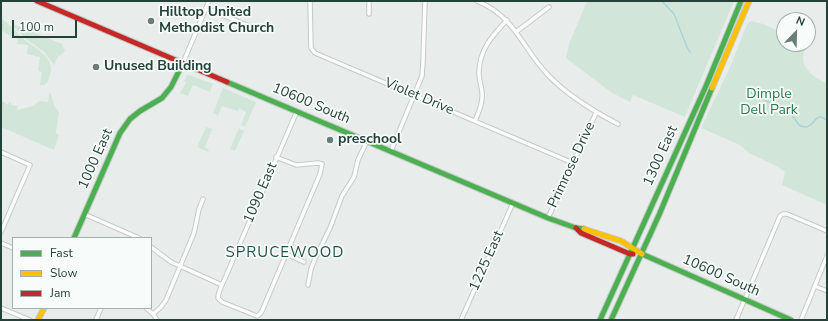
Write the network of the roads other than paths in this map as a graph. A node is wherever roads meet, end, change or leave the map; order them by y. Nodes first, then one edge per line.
1 (37, 1) edge
2 (209, 1) edge
3 (310, 1) edge
4 (369, 1) edge
5 (425, 1) edge
6 (477, 1) edge
7 (741, 1) edge
8 (749, 1) edge
9 (206, 8) junction
10 (549, 8) dead end
11 (369, 14) dead end
12 (507, 20) junction
13 (256, 29) dead end
14 (516, 32) junction
15 (183, 63) junction
16 (415, 95) junction
17 (297, 112) junction
18 (596, 113) junction
19 (475, 121) junction
20 (618, 124) dead end
21 (367, 141) junction
22 (391, 151) junction
23 (1, 152) edge
24 (276, 157) junction
25 (573, 163) junction
26 (203, 200) dead end
27 (513, 203) junction
28 (84, 214) junction
29 (548, 218) junction
30 (576, 228) junction
31 (827, 231) edge
32 (1, 232) edge
33 (74, 237) edge
34 (137, 237) edge
35 (1, 243) edge
36 (633, 247) junction
37 (12, 248) edge
38 (152, 248) edge
39 (286, 254) junction
40 (630, 254) junction
41 (642, 254) junction
42 (827, 256) edge
43 (304, 262) dead end
44 (180, 267) junction
45 (222, 285) junction
46 (308, 285) dead end
47 (815, 286) junction
48 (827, 291) edge
49 (744, 299) junction
50 (1, 308) edge
51 (44, 309) edge
52 (101, 309) edge
53 (147, 309) edge
54 (153, 314) junction
55 (30, 320) edge
56 (38, 320) edge
57 (96, 320) edge
58 (157, 320) edge
59 (461, 320) edge
60 (600, 320) edge
61 (611, 320) edge
62 (736, 320) edge
63 (791, 320) edge
64 (801, 320) edge

1 - 15 main road, 10600 South
2 - 9 street
3 - 16 street, Violet Drive
4 - 11 street
5 - 16 street
6 - 12 street
7 - 36 main road, 1300 East
8 - 41 main road, 1300 East
9 - 13 street
9 - 15 street
10 - 14 street
12 - 14 street
12 - 19 street
14 - 18 street
15 - 17 main road, 10600 South
15 - 28 main road, 1000 East
16 - 19 street, Violet Drive
16 - 22 street
17 - 21 main road, 10600 South
17 - 24 street, 1090 East
18 - 20 street
18 - 25 street, Primrose Drive
19 - 25 street, Violet Drive
21 - 22 main road, 10600 South
21 - 46 street
22 - 27 main road, 10600 South
23 - 32 street
24 - 39 street
24 - 45 street, 1090 East
25 - 29 street, Primrose Drive
26 - 44 street
27 - 29 main road, 10600 South
27 - 59 street, 1225 East
28 - 33 main road, 1000 East
28 - 34 street
29 - 30 main road, 10600 South
30 - 36 main road, 10600 South
30 - 40 main road, 10600 South
31 - 49 street
35 - 37 street
36 - 40 main road, 1300 East
36 - 41 main road, 10600 South
38 - 44 street
39 - 43 street
39 - 45 street, 1090 East
40 - 41 main road, 10600 South
40 - 60 main road, 1300 East
41 - 49 main road, 10600 South
41 - 61 main road, 1300 East
42 - 47 street
44 - 45 street
44 - 54 street
47 - 48 street
47 - 64 street
49 - 62 street
49 - 63 main road, 10600 South
50 - 55 street
51 - 56 main road
52 - 57 street
53 - 54 street
54 - 58 street

